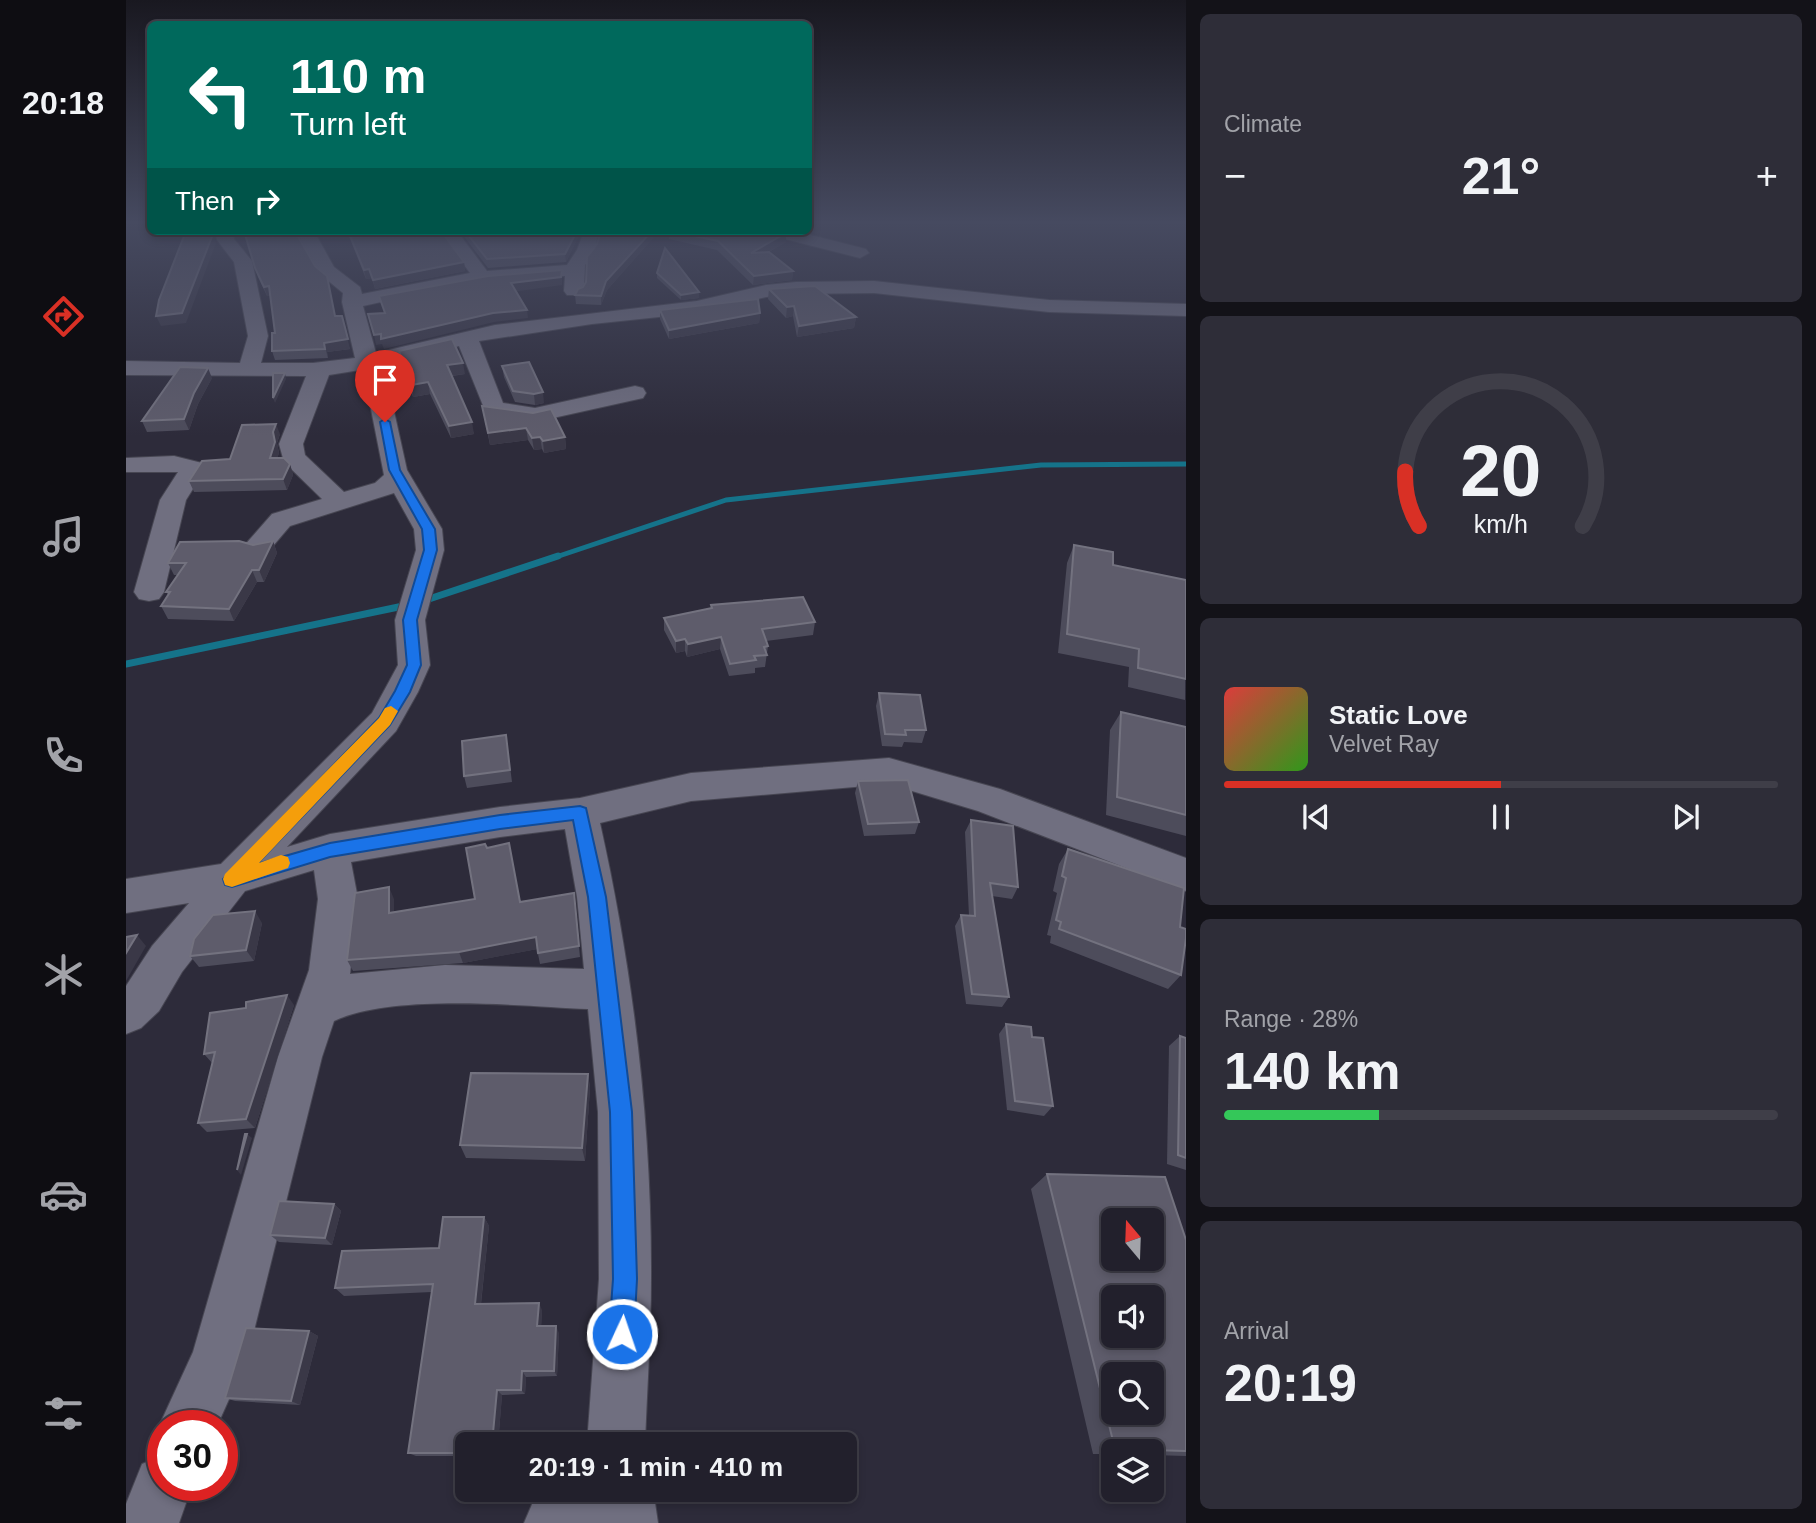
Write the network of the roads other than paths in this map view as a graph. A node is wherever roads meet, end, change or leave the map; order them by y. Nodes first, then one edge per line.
1 (249, 293) edge
2 (353, 293) edge
3 (401, 293) edge
4 (573, 293) edge
5 (757, 293) edge
6 (930, 293) edge
7 (352, 302) junction
8 (1186, 310) edge
9 (566, 321) junction
10 (467, 338) junction
11 (367, 361) junction
12 (126, 368) edge
13 (249, 369) junction
14 (320, 369) junction
15 (635, 393) dead end
16 (126, 465) edge
17 (397, 477) junction
18 (339, 501) junction
19 (257, 547) edge
20 (149, 592) dead end
21 (580, 813) junction
22 (330, 850) junction
23 (1186, 875) edge
24 (232, 879) junction
25 (126, 896) edge
26 (606, 990) junction
27 (320, 1006) junction
28 (126, 1014) edge
29 (195, 1410) edge
30 (617, 1432) edge
31 (157, 1501) edge
32 (624, 1502) edge
33 (149, 1523) edge
34 (554, 1523) edge
35 (616, 1523) edge
36 (628, 1523) edge

1 - 13 street
2 - 7 street
3 - 7 street
4 - 9 street
5 - 9 street
6 - 8 street
7 - 11 street
9 - 10 street
10 - 11 street
10 - 15 street
11 - 14 street
11 - 17 street
12 - 13 street
13 - 14 street
14 - 18 street
16 - 20 street
17 - 18 street
17 - 24 street
18 - 19 street
21 - 22 street
21 - 23 street
21 - 26 street
22 - 24 street
22 - 27 street
24 - 25 street
24 - 28 street
26 - 27 street
26 - 30 street
27 - 29 street
31 - 33 street
32 - 36 street
34 - 35 street

